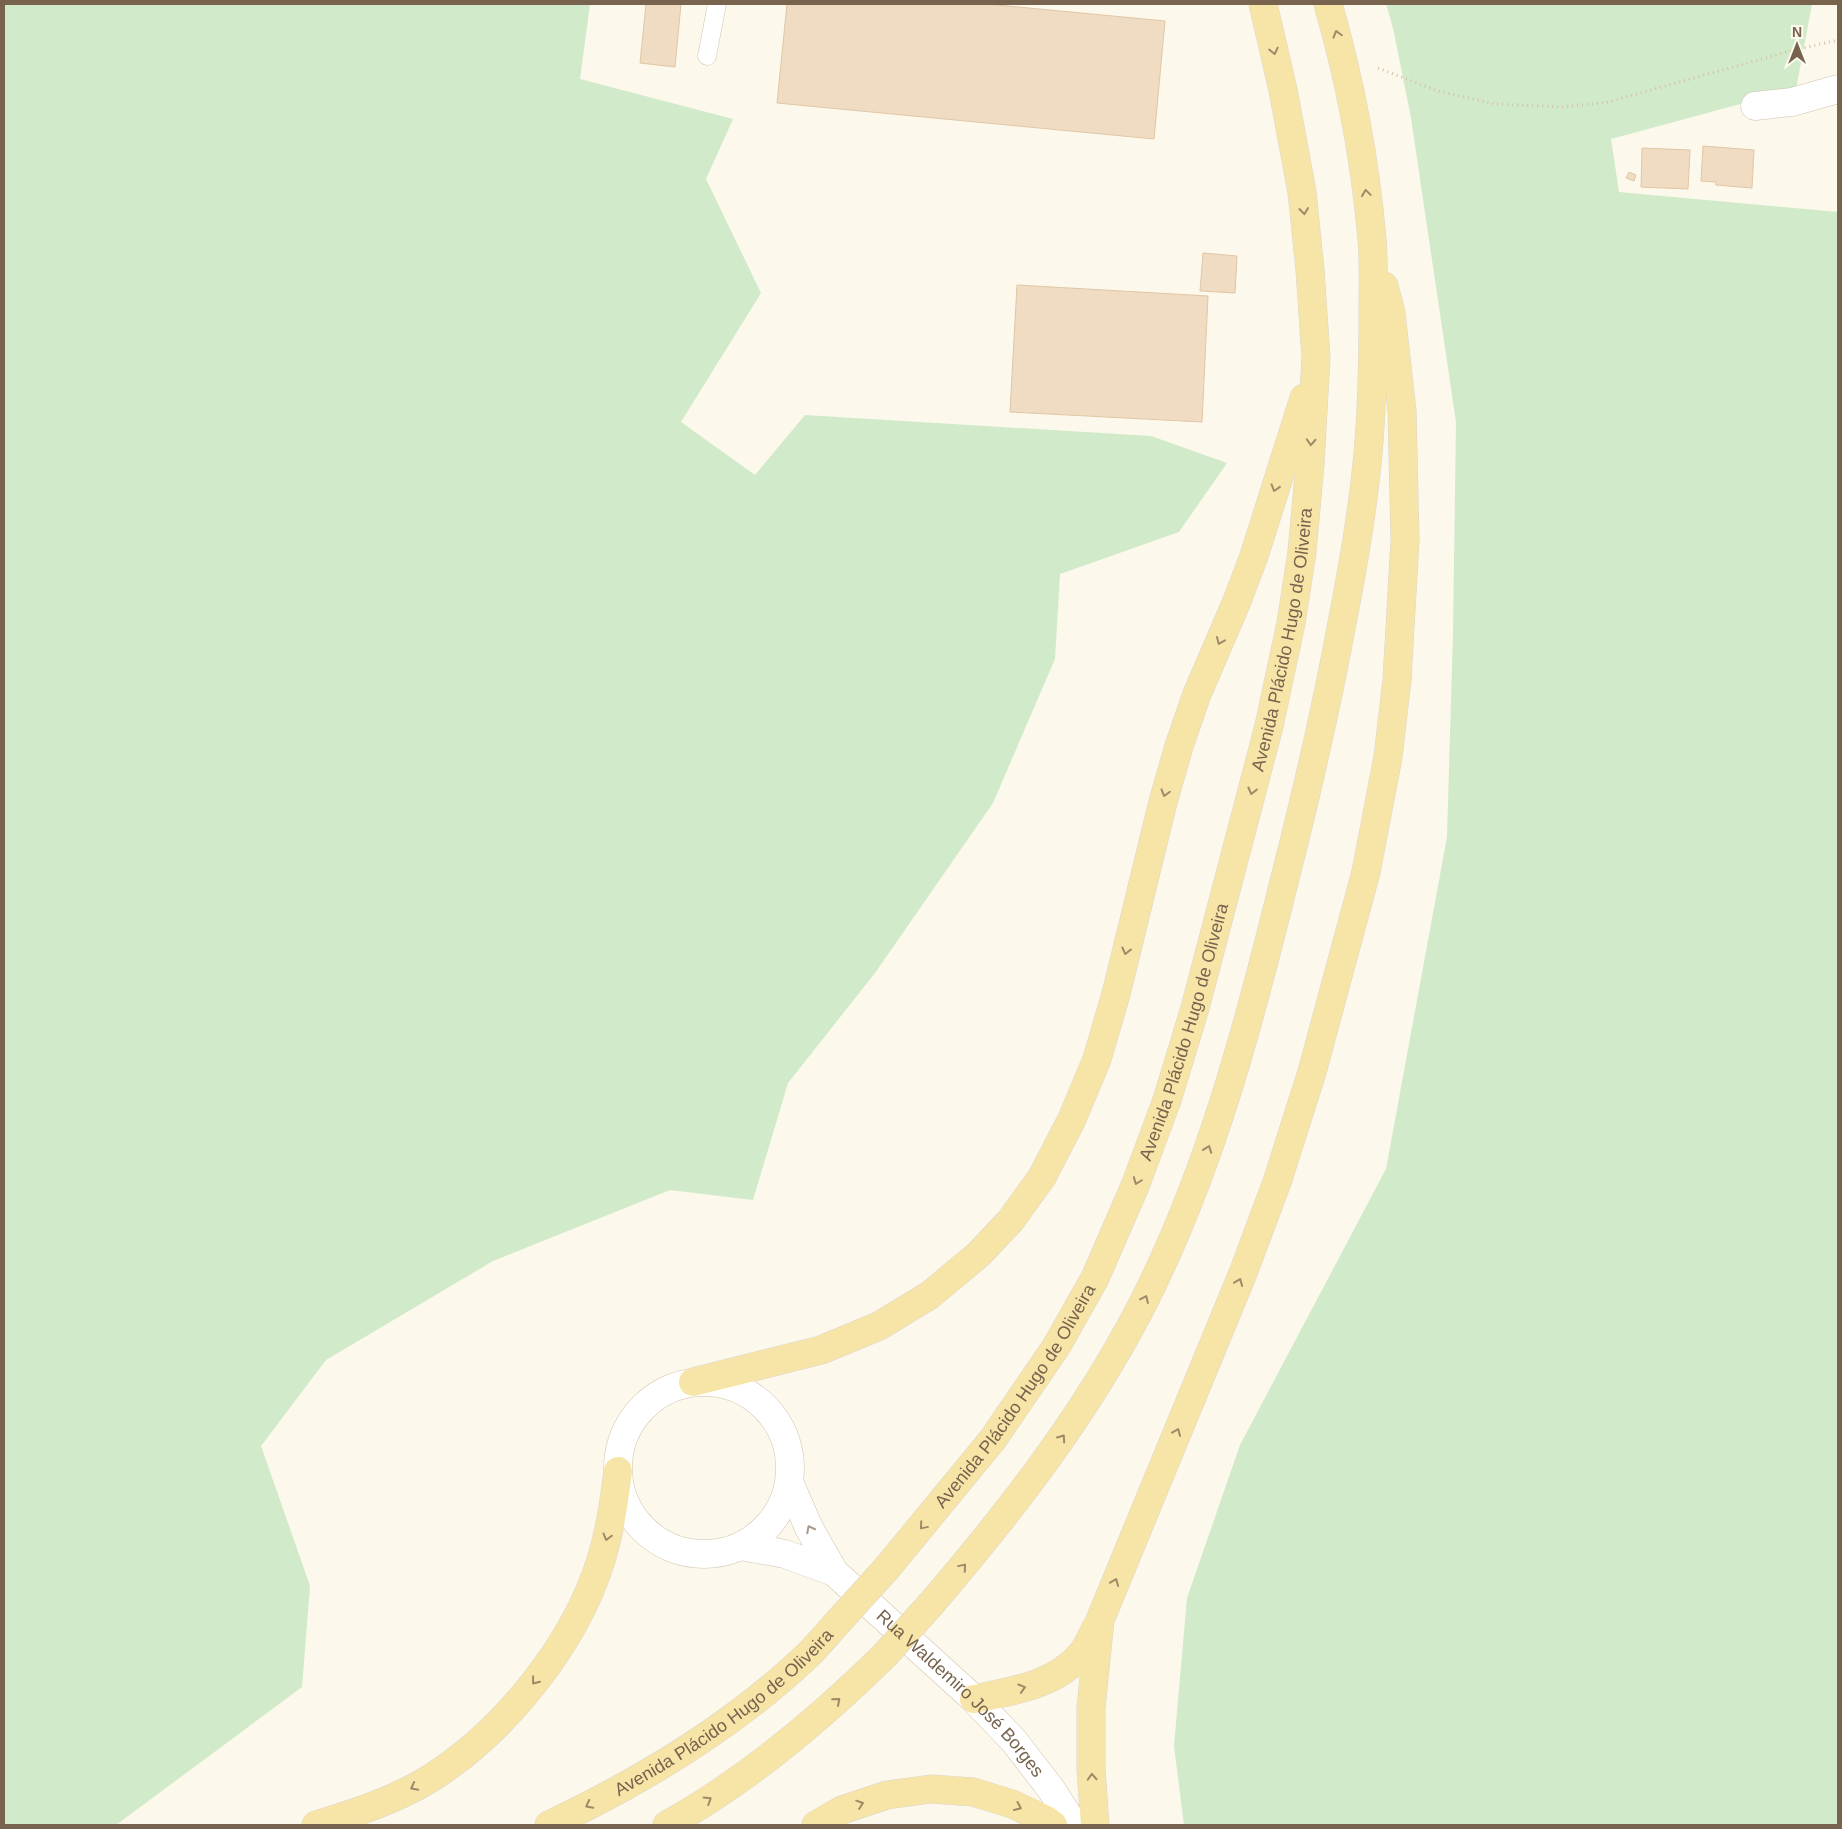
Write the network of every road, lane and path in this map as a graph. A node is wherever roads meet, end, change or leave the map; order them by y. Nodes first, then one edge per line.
1 (717, 4) edge
2 (1262, 4) edge
3 (1328, 4) edge
4 (1838, 40) edge
5 (1342, 54) junction
6 (707, 56) dead end
7 (1838, 89) edge
8 (1755, 106) dead end
9 (1372, 242) junction
10 (1316, 358) junction
11 (693, 1382) junction
12 (618, 1471) junction
13 (790, 1484) junction
14 (741, 1546) junction
15 (834, 1572) junction
16 (1100, 1620) junction
17 (974, 1699) junction
18 (316, 1825) edge
19 (549, 1825) edge
20 (667, 1825) edge
21 (816, 1825) edge
22 (1052, 1825) edge
23 (1074, 1825) edge
24 (1094, 1825) edge

1 - 6 lane
2 -> 10 main road, Avenida Plácido Hugo de Oliveira
5 -> 3 main road
4 - 5 path
9 -> 5 main road
7 - 8 main road
16 -> 9 main road
20 -> 9 main road, bridge
10 -> 11 main road
10 -> 19 main road, Avenida Plácido Hugo de Oliveira, bridge
11 - 12 main road
11 - 13 main road
12 - 14 main road
12 -> 18 main road
13 - 14 main road
15 -> 13 main road, Rua Waldemiro José Borges
14 - 15 main road, Rua Waldemiro José Borges
15 - 17 main road, Rua Waldemiro José Borges
17 -> 16 main road
24 -> 16 main road
17 - 23 main road, Rua Waldemiro José Borges
21 -> 22 main road

